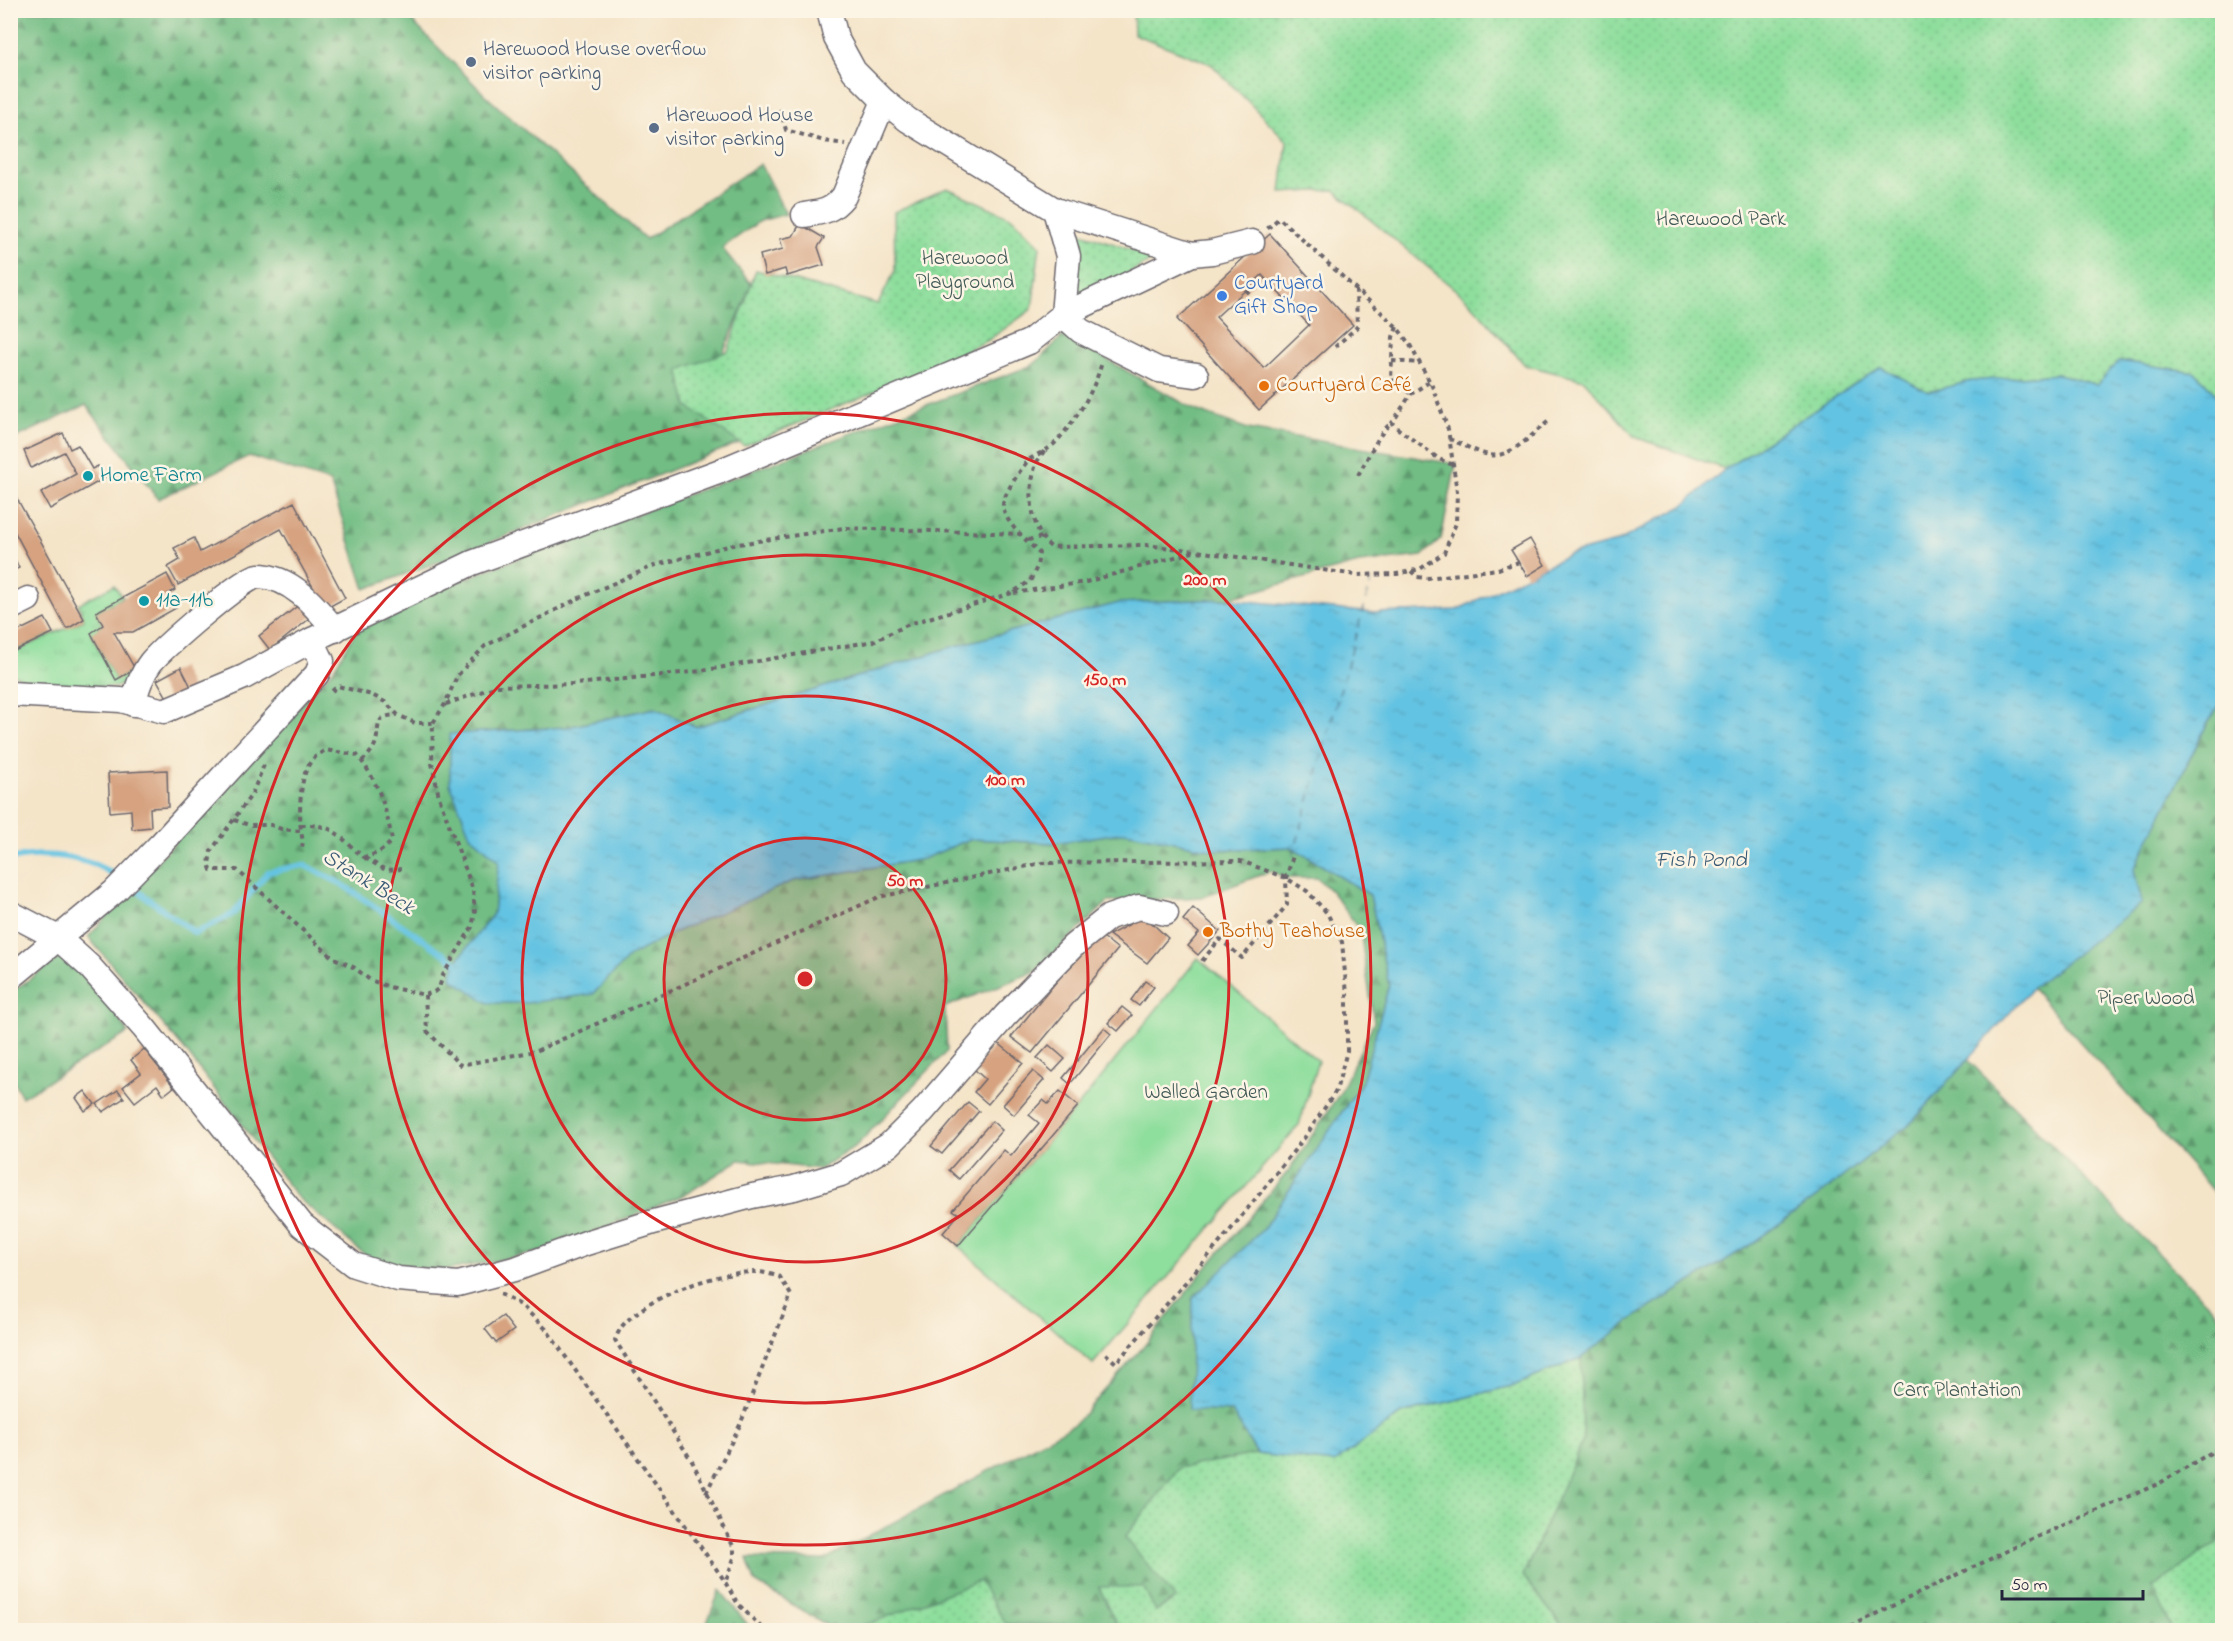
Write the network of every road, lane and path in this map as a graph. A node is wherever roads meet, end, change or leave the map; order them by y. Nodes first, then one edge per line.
1 (829, 10) edge
2 (884, 101) junction
3 (780, 109) dead end
4 (867, 144) junction
5 (1055, 210) junction
6 (804, 215) dead end
7 (1252, 242) joint
8 (1192, 254) junction
9 (1246, 290) dead end
10 (1356, 290) junction
11 (1250, 295) dead end
12 (1063, 315) junction
13 (1397, 327) junction
14 (1107, 344) junction
15 (1335, 347) dead end
16 (1392, 361) junction
17 (1420, 363) junction
18 (1196, 375) dead end
19 (1430, 382) junction
20 (1412, 393) junction
21 (1550, 420) dead end
22 (1392, 423) junction
23 (1449, 439) junction
24 (1044, 451) junction
25 (1453, 465) junction
26 (1358, 475) dead end
27 (1022, 534) junction
28 (1042, 537) junction
29 (1027, 540) junction
30 (1197, 550) junction
31 (1519, 562) dead end
32 (1411, 571) junction
33 (1012, 593) junction
34 (335, 630) junction
35 (312, 640) junction
36 (331, 692) dead end
37 (10, 694) edge
38 (133, 704) junction
39 (445, 704) junction
40 (398, 715) junction
41 (433, 723) junction
42 (362, 761) junction
43 (264, 764) dead end
44 (234, 820) junction
45 (301, 825) junction
46 (301, 831) junction
47 (301, 852) dead end
48 (1293, 856) dead end
49 (364, 857) junction
50 (401, 869) dead end
51 (1286, 878) junction
52 (10, 913) edge
53 (1166, 913) dead end
54 (58, 938) junction
55 (1202, 962) dead end
56 (10, 978) edge
57 (425, 995) junction
58 (495, 1291) dead end
59 (1104, 1352) dead end
60 (2223, 1446) edge
61 (706, 1493) junction
62 (725, 1583) junction
63 (764, 1630) edge
64 (1842, 1630) edge

1 - 2 lane
2 - 4 lane
2 - 5 lane
3 - 4 path
4 - 6 lane
5 - 8 lane
5 - 12 lane
7 - 8 lane
7 - 10 path
8 - 12 lane
9 - 11 path
10 - 13 path
10 - 15 path
12 - 14 lane
12 - 34 lane
13 - 16 path
13 - 17 path
14 - 18 lane
14 - 24 path
16 - 17 path
16 - 20 path
17 - 19 path
19 - 20 path
19 - 23 path
20 - 22 path
21 - 23 path
22 - 25 path
22 - 26 path
23 - 25 path
24 - 27 path
24 - 28 path
25 - 32 path
27 - 29 path
27 - 39 path
28 - 29 path
28 - 30 path
29 - 33 path
30 - 32 path
30 - 33 path
31 - 32 path
33 - 39 path
34 - 35 lane
34 - 38 lane
35 - 38 lane
35 - 54 lane
36 - 40 path
37 - 38 lane
39 - 41 path
40 - 41 path
40 - 42 path
41 - 57 path
42 - 45 path
42 - 49 path
43 - 44 path
44 - 46 path
44 - 57 path
45 - 46 path
45 - 49 path
46 - 47 path
48 - 51 path
49 - 50 path
51 - 55 path
51 - 57 path
51 - 59 path
52 - 54 lane
53 - 54 lane
54 - 56 lane
58 - 62 path
60 - 64 path
61 - 61 path
61 - 62 path
62 - 63 path

